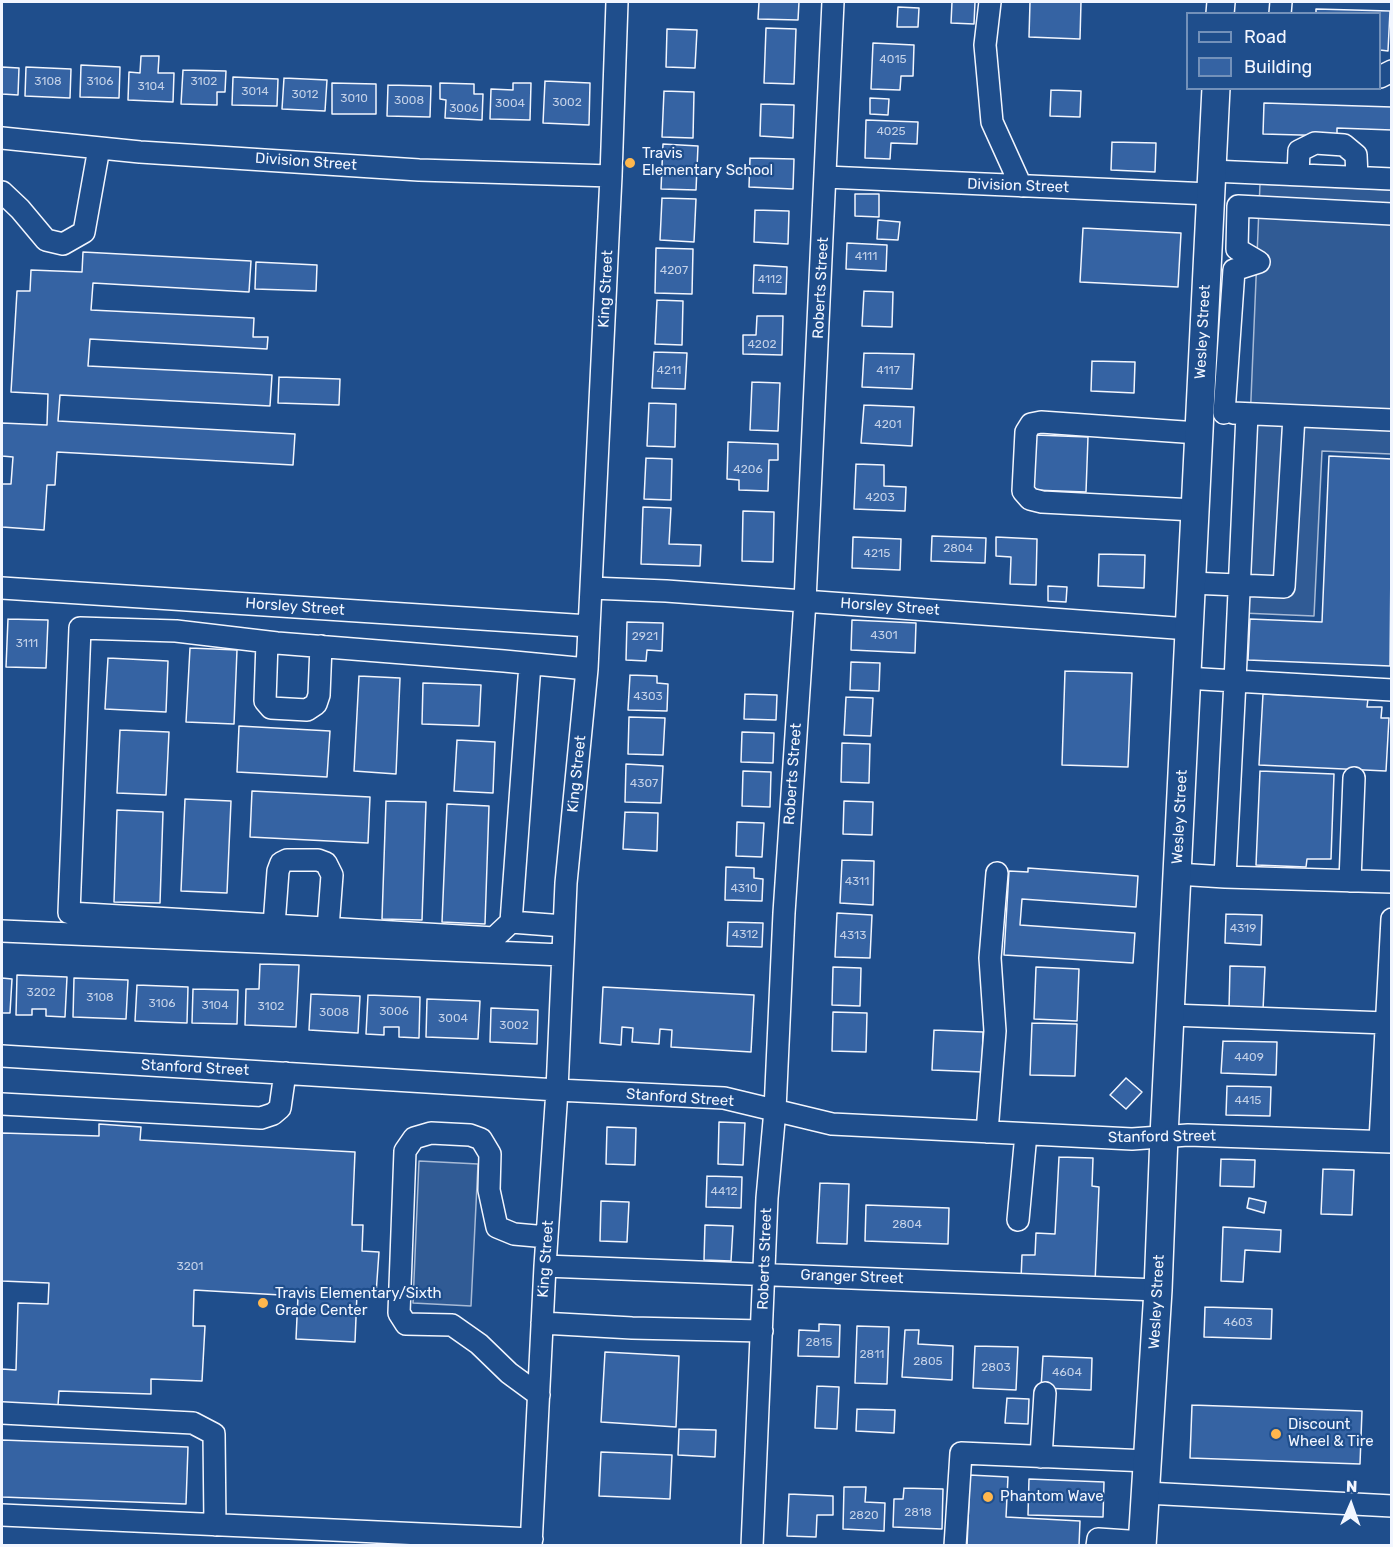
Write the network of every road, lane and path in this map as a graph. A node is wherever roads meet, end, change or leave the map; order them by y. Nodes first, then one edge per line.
1 (617, 2) edge
2 (833, 2) edge
3 (990, 2) edge
4 (1216, 90) edge
5 (2, 140) edge
6 (99, 148) junction
7 (1298, 175) junction
8 (611, 176) junction
9 (826, 177) junction
10 (1357, 177) junction
11 (1392, 179) edge
12 (1211, 182) junction
13 (1021, 186) junction
14 (2, 192) edge
15 (1392, 213) edge
16 (1247, 414) junction
17 (1294, 416) junction
18 (1207, 420) junction
19 (1392, 420) edge
20 (1194, 510) junction
21 (1191, 583) junction
22 (1238, 586) junction
23 (2, 588) edge
24 (591, 588) junction
25 (805, 601) junction
26 (589, 626) junction
27 (1189, 629) junction
28 (267, 642) junction
29 (321, 646) junction
30 (530, 664) junction
31 (587, 669) junction
32 (1186, 678) junction
33 (1235, 681) junction
34 (1392, 690) edge
35 (1354, 778) dead end
36 (997, 873) dead end
37 (1177, 874) junction
38 (1225, 877) junction
39 (1350, 881) junction
40 (1392, 882) edge
41 (1392, 919) edge
42 (511, 922) junction
43 (274, 925) junction
44 (564, 926) junction
45 (328, 928) junction
46 (2, 932) edge
47 (562, 955) junction
48 (1171, 1015) junction
49 (1386, 1023) junction
50 (2, 1056) edge
51 (285, 1073) junction
52 (557, 1090) junction
53 (2, 1104) edge
54 (776, 1110) junction
55 (987, 1132) junction
56 (1026, 1134) junction
57 (1164, 1136) junction
58 (1386, 1141) edge
59 (1018, 1220) dead end
60 (547, 1237) junction
61 (545, 1266) junction
62 (764, 1274) junction
63 (1158, 1290) junction
64 (542, 1323) junction
65 (762, 1330) junction
66 (1045, 1393) dead end
67 (539, 1395) junction
68 (2, 1413) edge
69 (1041, 1457) junction
70 (1148, 1461) junction
71 (1146, 1493) junction
72 (1392, 1506) edge
73 (2, 1515) edge
74 (215, 1525) junction
75 (531, 1542) edge
76 (1143, 1544) edge
77 (752, 1545) edge
78 (955, 1545) edge
79 (1097, 1545) edge

1 - 8 street, King Street
2 - 9 street, Roberts Street
3 - 13 street
4 - 12 main road, Wesley Street
5 - 6 street, Division Street
6 - 8 street, Division Street
6 - 14 street
7 - 10 street, Division Street
7 - 10 street
7 - 12 street, Division Street
8 - 24 street, King Street
9 - 13 street, Division Street
9 - 25 street, Roberts Street
10 - 11 street, Division Street
12 - 13 street, Division Street
12 - 18 main road, Wesley Street
15 - 18 street
16 - 17 street
16 - 18 street
16 - 22 street
17 - 19 street
17 - 22 street
18 - 20 main road, Wesley Street
18 - 20 street
20 - 21 main road, Wesley Street
21 - 22 street
21 - 27 main road, Wesley Street
22 - 33 street
23 - 26 street, Horsley Street
24 - 25 street, Horsley Street
24 - 26 street, King Street
25 - 27 street, Horsley Street
25 - 54 street, Roberts Street
26 - 31 street, King Street
27 - 32 main road, Wesley Street
28 - 29 street
28 - 29 street
28 - 43 street
29 - 30 street
30 - 31 street
30 - 42 street
31 - 44 street, King Street
32 - 33 street
32 - 37 main road, Wesley Street
33 - 34 street
33 - 38 street
35 - 39 street
36 - 55 street
37 - 38 street
37 - 48 main road, Wesley Street
38 - 39 street
39 - 40 street
41 - 49 street
42 - 44 street
42 - 45 street
43 - 45 street
43 - 45 street
44 - 47 street, King Street
46 - 47 street
47 - 52 street, King Street
48 - 49 street
48 - 57 main road, Wesley Street
49 - 58 street
50 - 51 street, Stanford Street
51 - 52 street, Stanford Street
51 - 53 street
52 - 54 street, Stanford Street
52 - 60 street, King Street
54 - 55 street, Stanford Street
54 - 62 street, Roberts Street
55 - 56 street, Stanford Street
56 - 57 street, Stanford Street
56 - 59 street
57 - 58 street, Stanford Street
57 - 63 main road, Wesley Street
60 - 61 street, King Street
60 - 67 street
61 - 62 street, Granger Street
61 - 64 street, King Street
62 - 63 street, Granger Street
62 - 65 street, Roberts Street
63 - 70 main road, Wesley Street
64 - 65 street
64 - 67 street, King Street
65 - 77 street, Roberts Street
66 - 69 street
67 - 75 street, King Street
68 - 74 street
69 - 70 street
69 - 78 street
70 - 71 main road, Wesley Street
71 - 72 street
71 - 76 main road, Wesley Street
73 - 74 street
74 - 75 street
76 - 79 street

